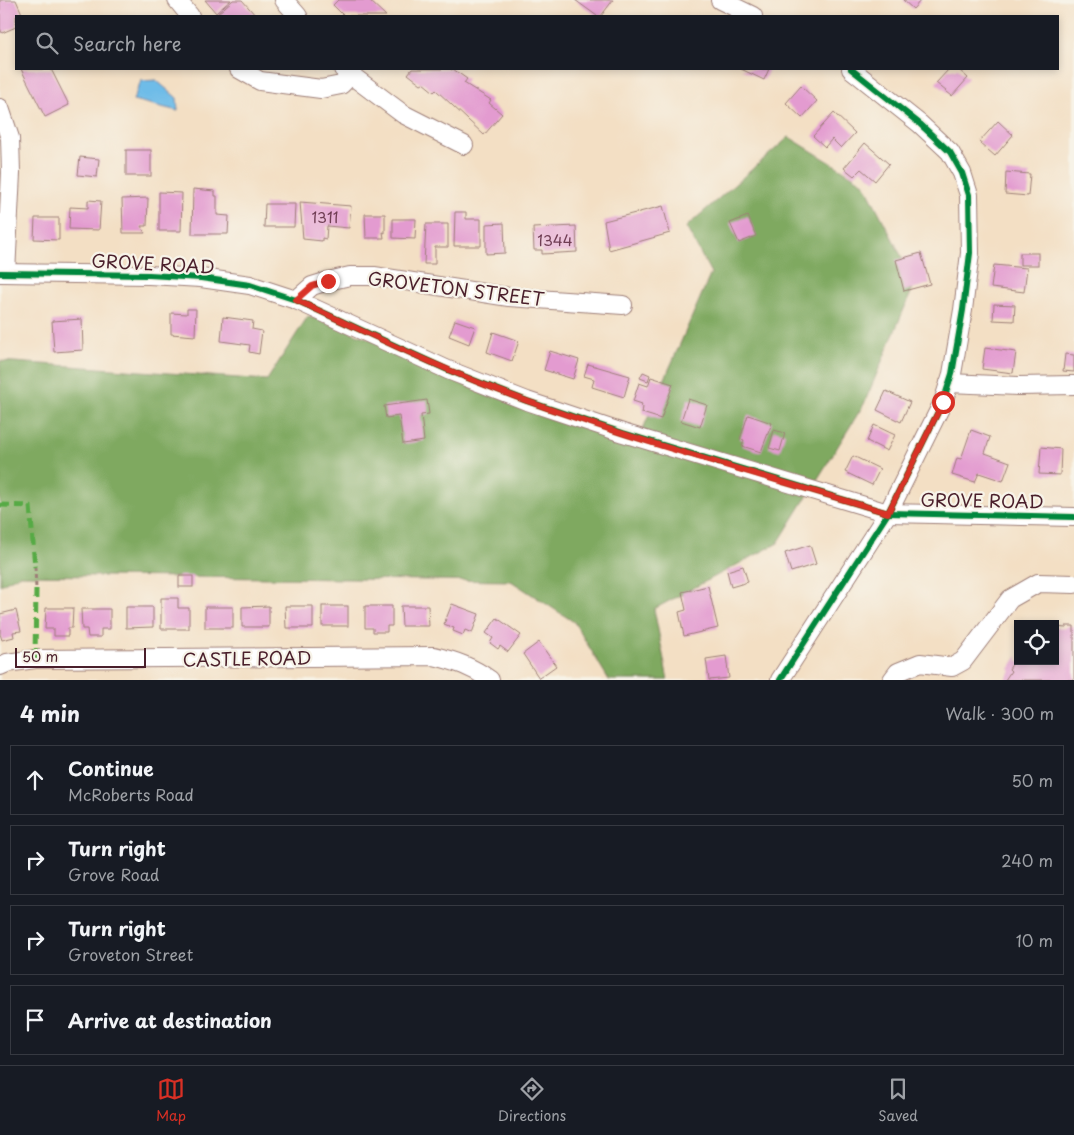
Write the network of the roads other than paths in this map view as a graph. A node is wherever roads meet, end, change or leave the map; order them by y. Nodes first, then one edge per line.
1 (176, 0) edge
2 (284, 0) edge
3 (726, 1) edge
4 (189, 15) edge
5 (297, 15) edge
6 (751, 15) edge
7 (241, 70) edge
8 (852, 70) edge
9 (347, 72) edge
10 (0, 108) edge
11 (464, 145) dead end
12 (3, 273) edge
13 (296, 300) junction
14 (623, 305) dead end
15 (949, 383) junction
16 (1074, 385) edge
17 (888, 513) junction
18 (1074, 517) edge
19 (1074, 584) edge
20 (0, 666) edge
21 (951, 674) edge
22 (490, 680) edge
23 (780, 680) edge
24 (892, 680) edge

1 - 4 street
2 - 5 street
3 - 6 street
7 - 9 street
8 - 15 street
9 - 11 street
10 - 12 street
12 - 13 street, GROVE ROAD
13 - 14 street, GROVETON STREET
13 - 17 street, GROVE ROAD
15 - 16 street
15 - 17 street
17 - 18 street, GROVE ROAD
17 - 23 street
19 - 21 street
20 - 22 street, CASTLE ROAD
21 - 24 street

